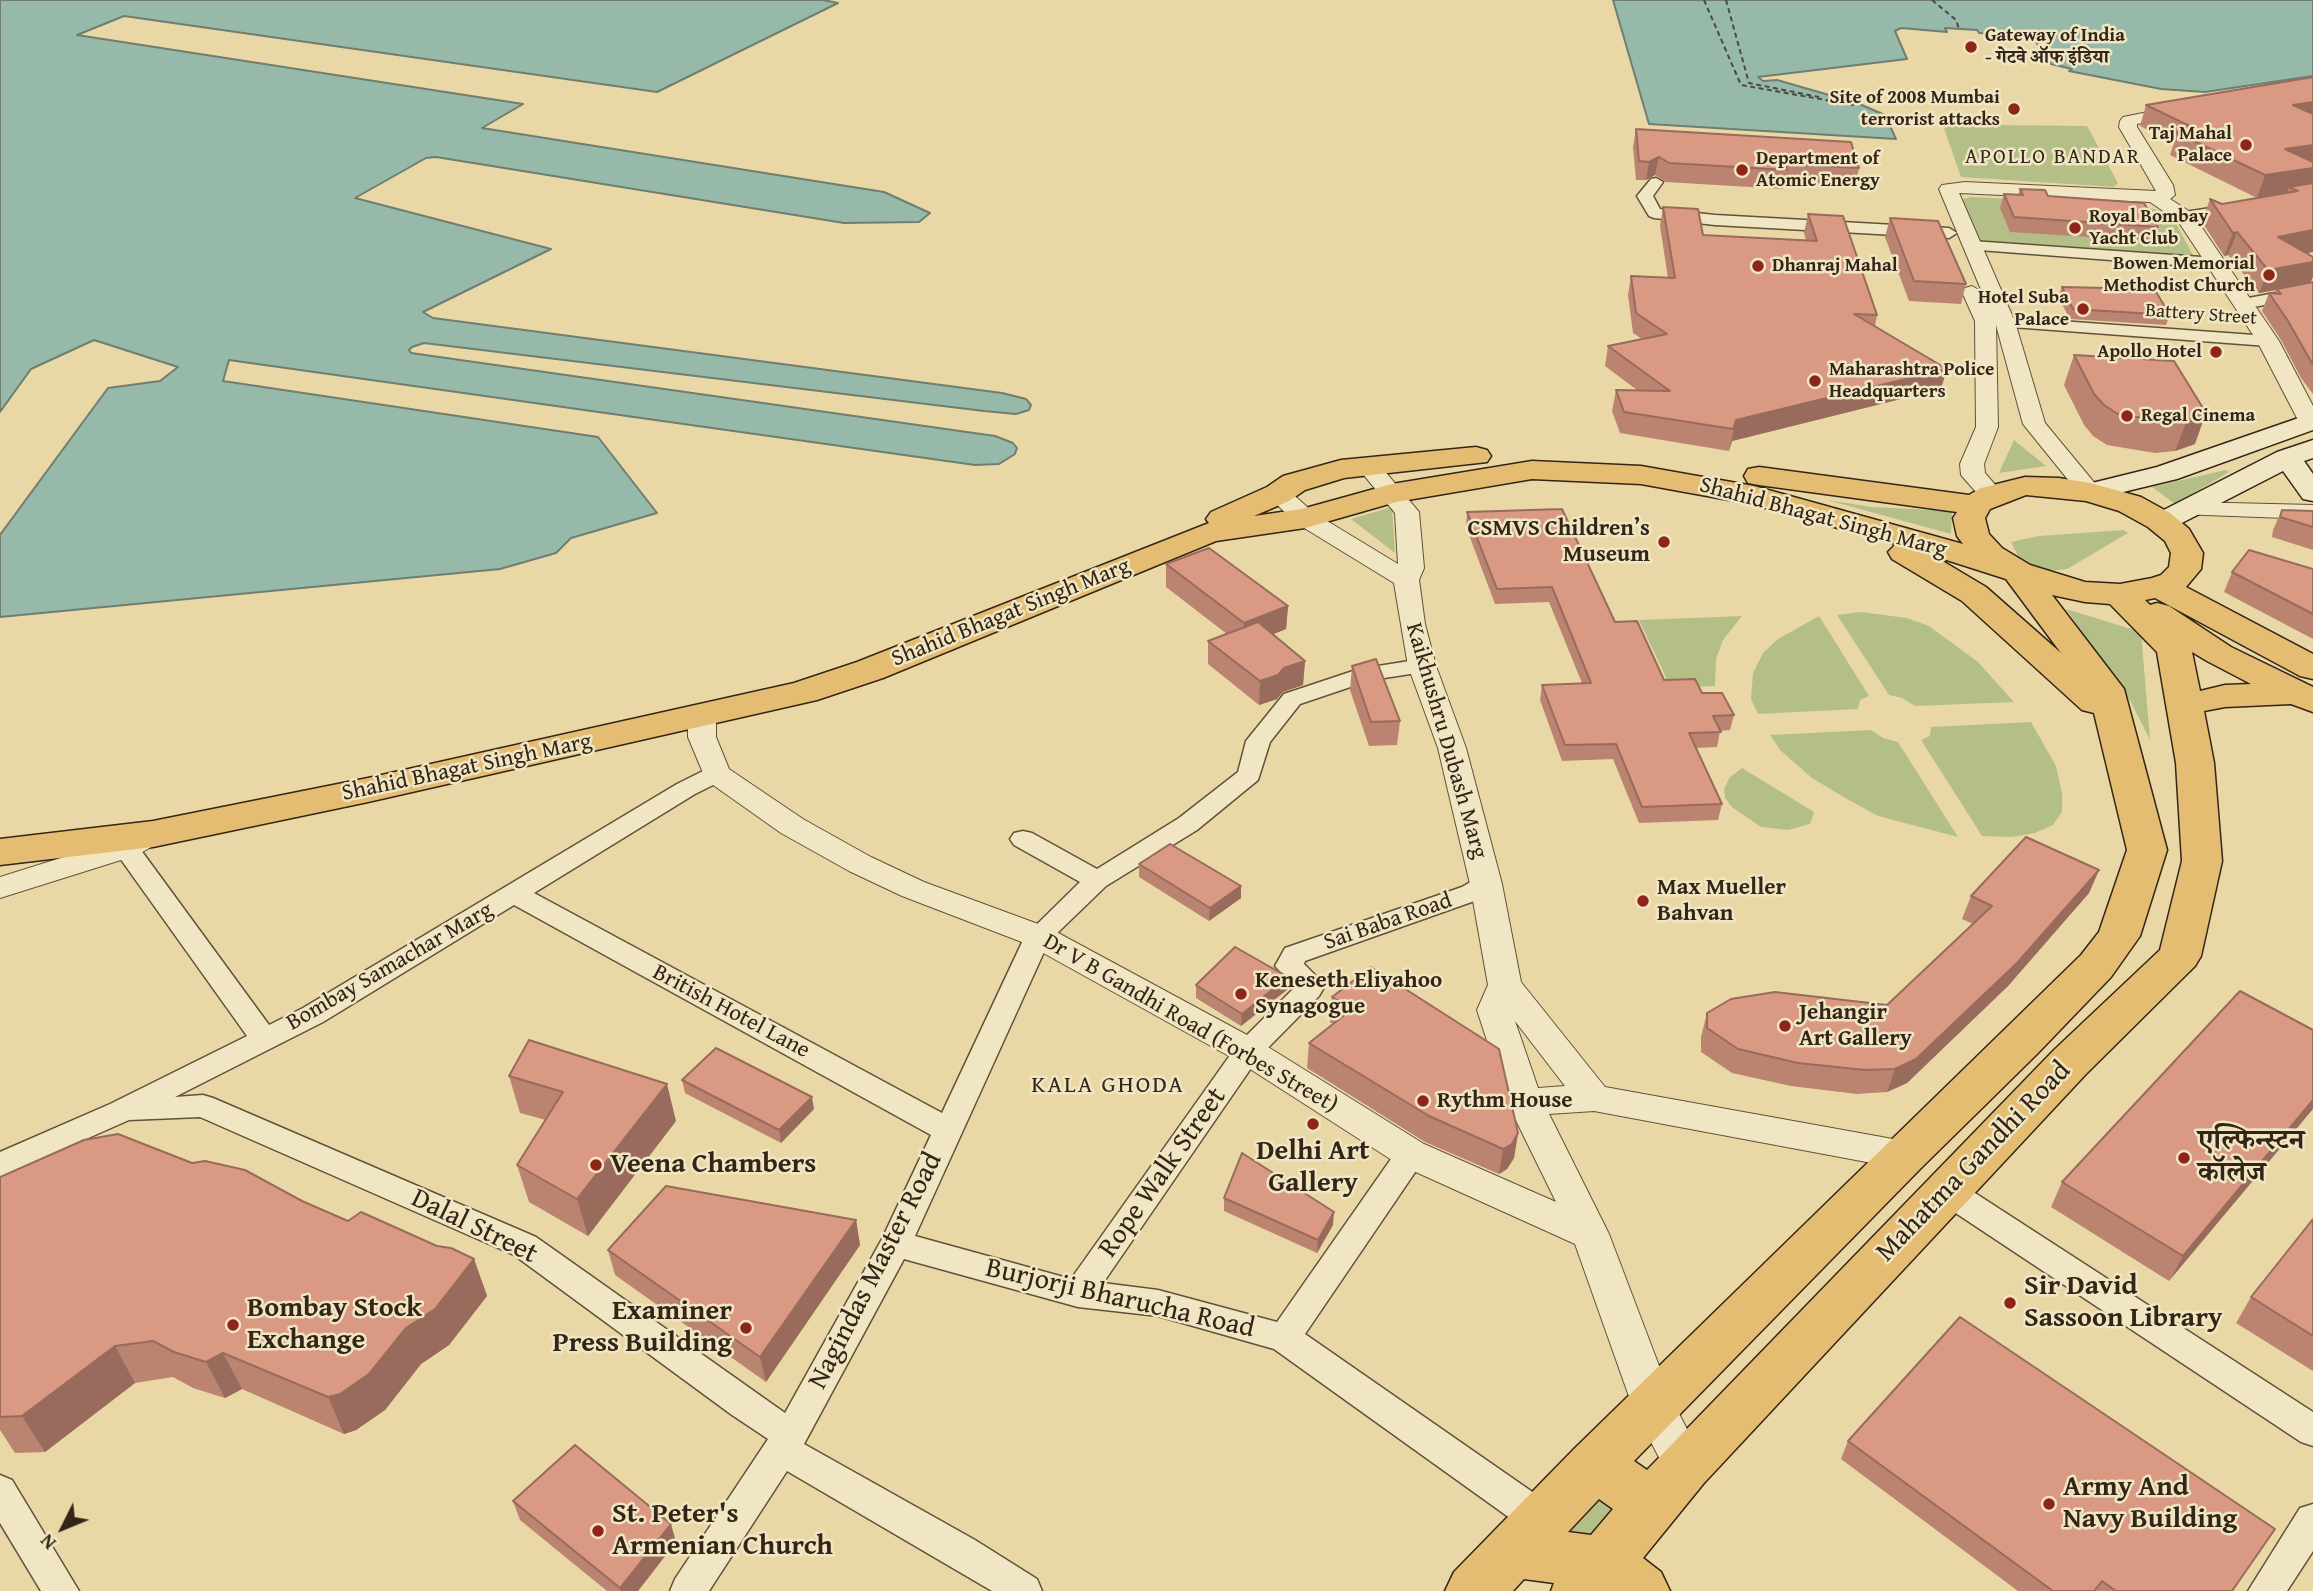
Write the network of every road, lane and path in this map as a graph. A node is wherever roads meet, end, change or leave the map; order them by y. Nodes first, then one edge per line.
1 (2112, 117) dead end
2 (2115, 139) dead end
3 (1656, 182) edge
4 (1942, 187) junction
5 (2146, 193) junction
6 (2250, 207) edge
7 (2185, 217) junction
8 (1949, 233) junction
9 (1972, 246) junction
10 (2216, 263) junction
11 (2313, 291) edge
12 (2243, 304) junction
13 (2005, 322) junction
14 (2269, 341) junction
15 (2312, 430) edge
16 (2287, 458) junction
17 (1370, 467) junction
18 (1758, 486) junction
19 (2090, 492) junction
20 (1392, 493) junction
21 (2313, 493) edge
22 (1278, 494) junction
23 (1984, 500) junction
24 (2313, 512) edge
25 (2175, 516) junction
26 (1306, 518) junction
27 (1884, 530) junction
28 (1209, 533) junction
29 (2018, 572) junction
30 (1406, 580) junction
31 (2137, 591) junction
32 (1422, 666) junction
33 (2309, 687) edge
34 (2183, 705) junction
35 (702, 717) junction
36 (2112, 717) junction
37 (716, 774) junction
38 (1023, 839) dead end
39 (139, 841) junction
40 (0, 852) edge
41 (1097, 880) junction
42 (1486, 884) junction
43 (0, 888) edge
44 (515, 894) junction
45 (1038, 936) junction
46 (1505, 985) junction
47 (265, 1040) junction
48 (1248, 1051) junction
49 (1594, 1098) junction
50 (1525, 1102) junction
51 (120, 1112) junction
52 (947, 1130) junction
53 (1411, 1154) junction
54 (1904, 1155) junction
55 (0, 1165) edge
56 (1947, 1191) junction
57 (1590, 1234) junction
58 (896, 1244) junction
59 (1078, 1294) junction
60 (1284, 1338) junction
61 (1653, 1405) junction
62 (2313, 1431) edge
63 (786, 1442) junction
64 (1594, 1465) junction
65 (1669, 1486) junction
66 (0, 1491) edge
67 (2313, 1521) edge
68 (1526, 1535) junction
69 (1608, 1582) edge
70 (61, 1591) edge
71 (688, 1591) edge
72 (1024, 1591) edge
73 (1474, 1591) edge
74 (2266, 1591) edge

1 - 5 street
2 - 5 street
3 - 8 street
4 - 5 street
4 - 8 street
4 - 9 street
5 - 7 street
6 - 7 street
7 - 10 street
8 - 23 street
9 - 10 street
9 - 13 street
10 - 12 street
11 - 12 street
12 - 14 street
13 - 14 street, Battery Street
13 - 19 street
14 - 15 street
15 - 16 main road
15 - 19 main road
16 - 21 main road
16 - 25 main road
17 - 18 main road
17 - 20 street, Kaikhushru Dubash Marg
17 - 22 main road
18 - 20 main road, Shahid Bhagat Singh Marg
18 - 23 main road
18 - 27 main road, Shahid Bhagat Singh Marg
19 - 23 main road
19 - 25 main road
20 - 26 main road, Shahid Bhagat Singh Marg
20 - 30 street, Kaikhushru Dubash Marg
22 - 26 street
22 - 28 main road
23 - 29 main road
24 - 25 street
25 - 31 main road
26 - 28 main road, Shahid Bhagat Singh Marg
26 - 30 street
27 - 29 main road, Shahid Bhagat Singh Marg
27 - 36 main road
28 - 35 main road, Shahid Bhagat Singh Marg
29 - 31 main road
29 - 36 main road
30 - 32 street, Kaikhushru Dubash Marg
31 - 33 main road
31 - 34 main road, Mahatma Gandhi Road
32 - 41 street
32 - 42 street, Kaikhushru Dubash Marg
33 - 34 main road
34 - 56 main road, Mahatma Gandhi Road
35 - 37 street
35 - 39 main road, Shahid Bhagat Singh Marg
36 - 54 main road
37 - 44 street, Bombay Samachar Marg
37 - 45 street, Dr V B Gandhi Road (Forbes Street)
38 - 41 street
39 - 40 main road, Shahid Bhagat Singh Marg
39 - 43 street
39 - 47 street
41 - 45 street
42 - 46 street, Kaikhushru Dubash Marg
42 - 48 street, Sai Baba Road
44 - 47 street, Bombay Samachar Marg
44 - 52 street, British Hotel Lane
45 - 48 street, Dr V B Gandhi Road (Forbes Street)
45 - 52 street, Nagindas Master Road
46 - 49 street, Kaikhushru Dubash Marg
46 - 50 street, Kaikhushru Dubash Marg
47 - 51 street, Bombay Samachar Marg
48 - 53 street, Dr V B Gandhi Road (Forbes Street)
48 - 59 street, Rope Walk Street
49 - 50 street
49 - 54 street
50 - 57 street, Kaikhushru Dubash Marg
51 - 55 street, Bombay Samachar Marg
51 - 63 street, Dalal Street
52 - 58 street, Nagindas Master Road
53 - 57 street, Dr V B Gandhi Road (Forbes Street)
53 - 60 street
54 - 61 main road
56 - 62 street
56 - 65 main road, Mahatma Gandhi Road
57 - 61 street, Kaikhushru Dubash Marg
58 - 59 street, Burjorji Bharucha Road
58 - 63 street, Nagindas Master Road
59 - 60 street, Burjorji Bharucha Road
60 - 68 street, Burjorji Bharucha Road
61 - 64 main road
61 - 65 street, Kaikhushru Dubash Marg
63 - 71 street, Nagindas Master Road
63 - 72 street, Dalal Street
64 - 65 main road
64 - 68 main road
65 - 69 main road, Mahatma Gandhi Road
66 - 70 street
67 - 74 street
68 - 69 main road
68 - 73 main road

